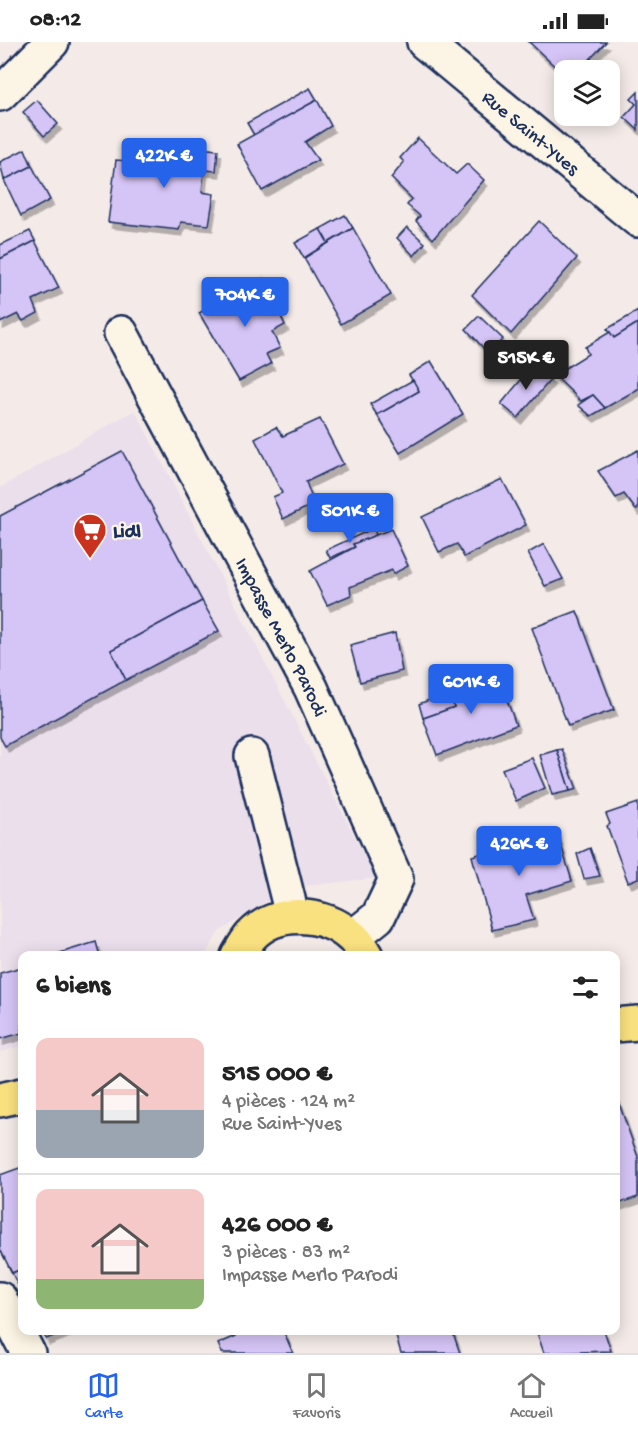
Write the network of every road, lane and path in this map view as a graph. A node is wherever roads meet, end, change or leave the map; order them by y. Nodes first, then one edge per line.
1 (52, 42) edge
2 (424, 42) edge
3 (0, 94) edge
4 (638, 220) edge
5 (121, 333) dead end
6 (252, 756) dead end
7 (292, 915) junction
8 (359, 946) edge
9 (241, 951) edge
10 (638, 1023) edge
11 (620, 1025) edge
12 (18, 1096) edge
13 (0, 1100) edge
14 (0, 1299) edge
15 (18, 1334) edge
16 (19, 1335) edge
17 (28, 1353) edge

1 - 3 street
2 - 4 street, Rue Saint-Yves
5 - 8 street, Impasse Merlo Parodi
6 - 7 street
7 - 8 main road
7 - 9 main road
10 - 11 main road
12 - 13 main road
14 - 15 street
16 - 17 street

